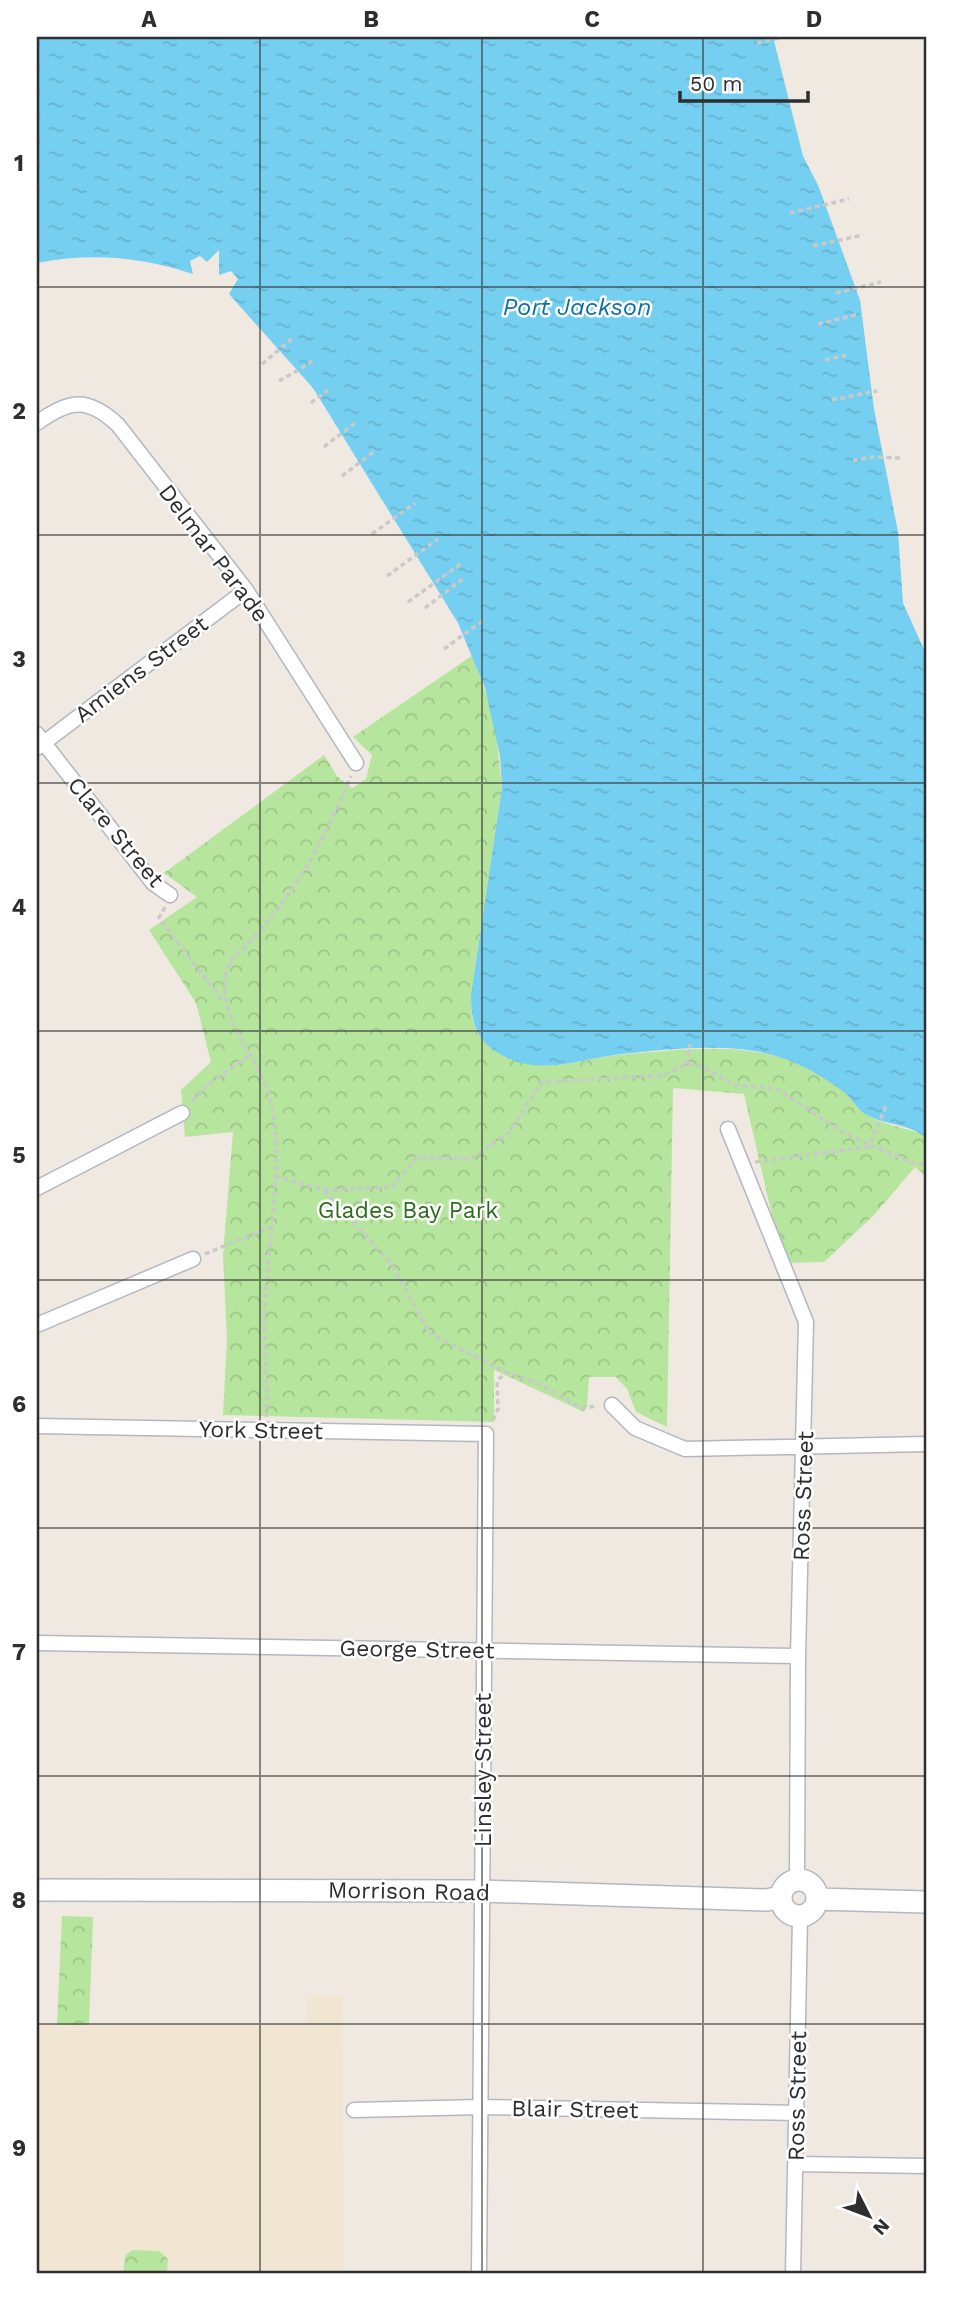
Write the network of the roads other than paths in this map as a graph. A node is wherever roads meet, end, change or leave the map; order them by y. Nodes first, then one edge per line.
1 (37, 423) edge
2 (246, 590) junction
3 (39, 742) edge
4 (356, 763) road end
5 (170, 895) road end
6 (182, 1112) road end
7 (728, 1129) dead end
8 (37, 1188) edge
9 (193, 1259) road end
10 (37, 1325) edge
11 (612, 1405) road end
12 (37, 1426) edge
13 (486, 1434) joint
14 (926, 1444) edge
15 (805, 1447) junction
16 (37, 1643) edge
17 (484, 1650) junction
18 (798, 1656) junction
19 (797, 1880) junction
20 (37, 1889) edge
21 (482, 1891) junction
22 (780, 1897) junction
23 (817, 1899) junction
24 (926, 1902) edge
25 (800, 1917) junction
26 (480, 2107) junction
27 (354, 2110) dead end
28 (797, 2113) junction
29 (796, 2164) junction
30 (926, 2166) edge
31 (479, 2274) edge
32 (793, 2274) edge

1 - 2 street, Delmar Parade
2 - 3 street, Amiens Street
2 - 4 street, Delmar Parade
3 - 5 street, Clare Street
6 - 8 street
7 - 15 street, Ross Street
9 - 10 street
11 - 15 street
12 - 13 street, York Street
13 - 17 street, Linsley Street
14 - 15 street
15 - 18 street, Ross Street
16 - 17 street, George Street
17 - 18 street, George Street
17 - 21 street, Linsley Street
18 - 19 street, Ross Street
19 - 22 street
19 - 23 street
20 - 21 street, Morrison Road
21 - 22 street, Morrison Road
21 - 26 street, Linsley Street
22 - 25 street
23 - 24 street
23 - 25 street
25 - 28 street, Ross Street
26 - 27 street, Blair Street
26 - 28 street, Blair Street
26 - 31 street, Linsley Street
28 - 29 street, Ross Street
29 - 30 street
29 - 32 street, Ross Street

